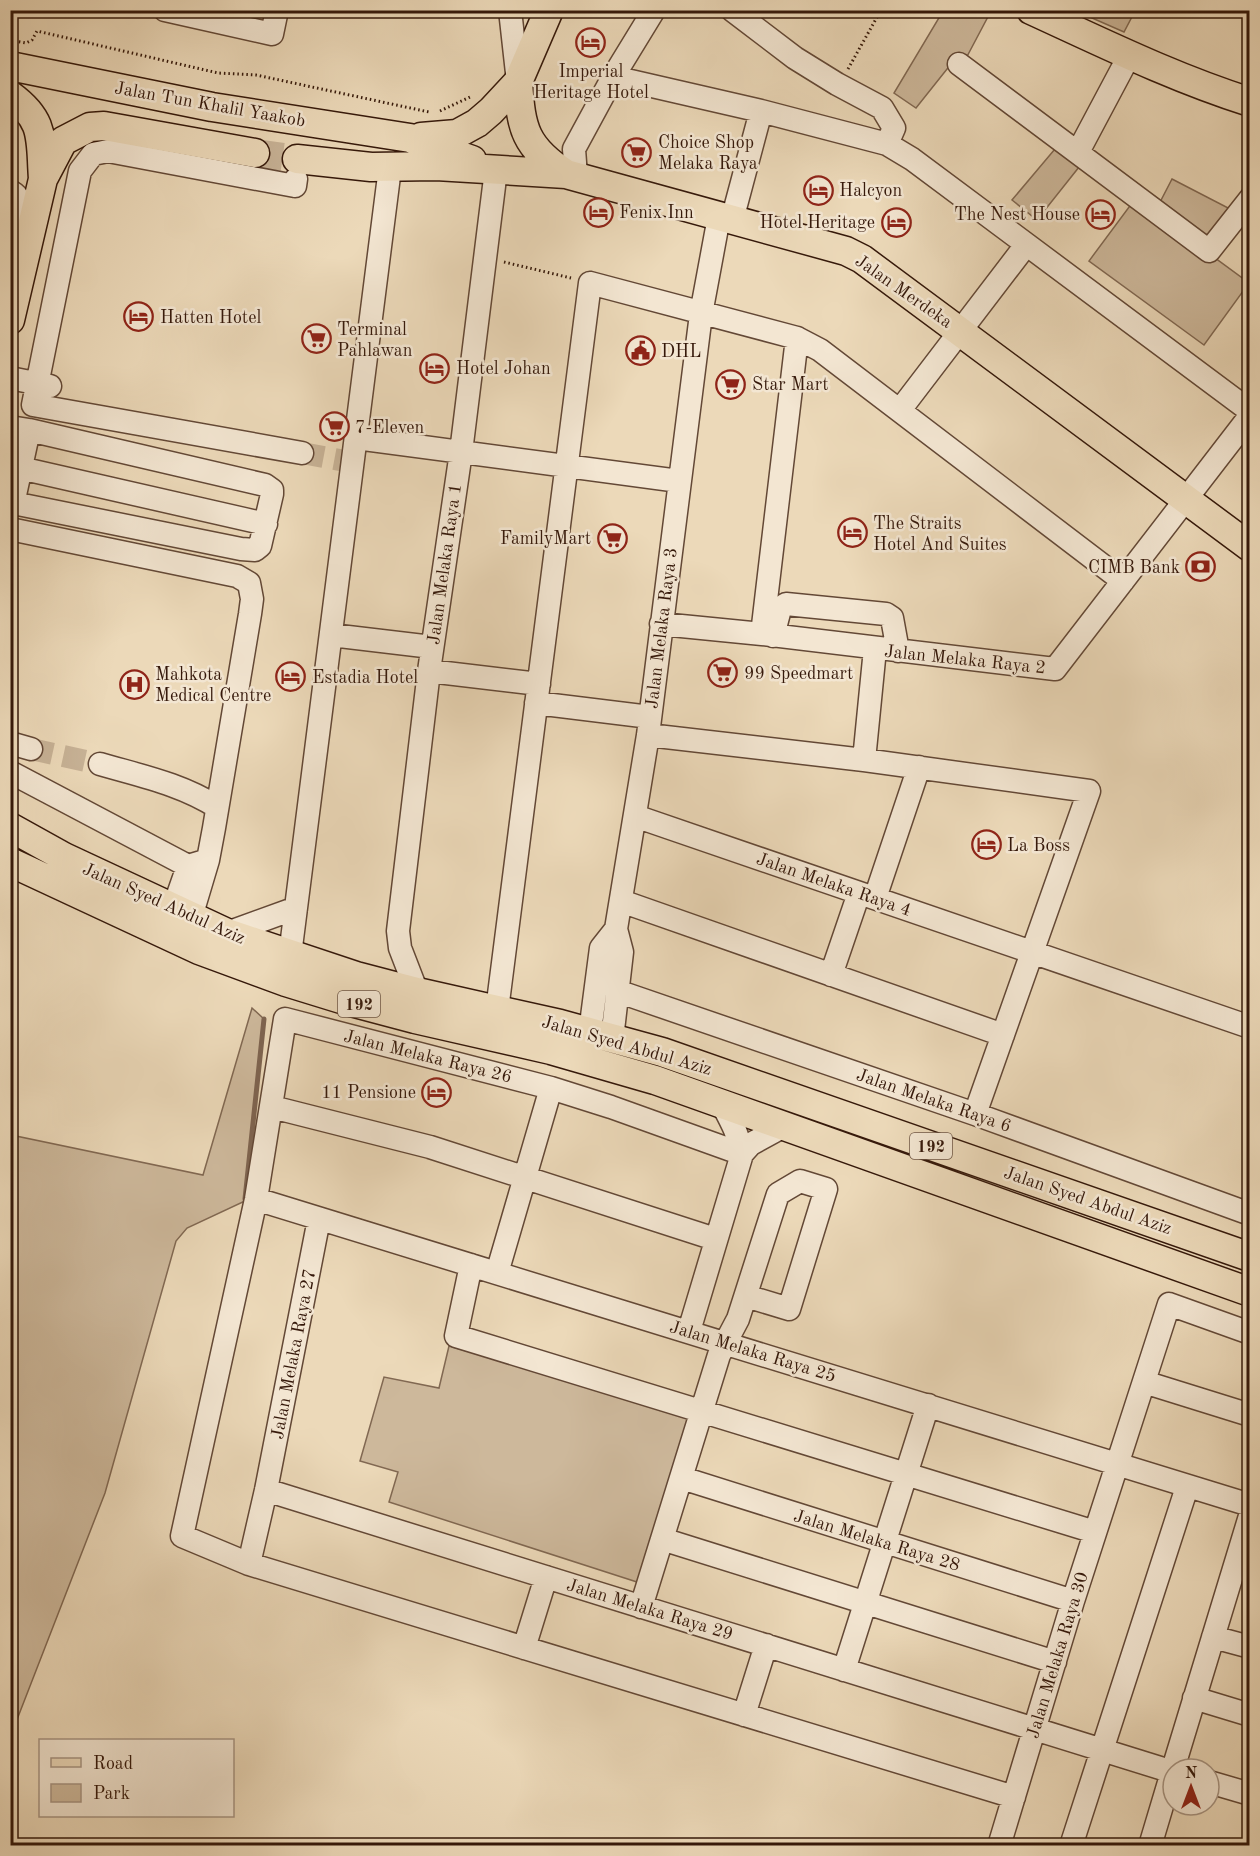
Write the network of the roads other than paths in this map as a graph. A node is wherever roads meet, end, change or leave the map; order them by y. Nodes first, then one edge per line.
1 (165, 10) edge
2 (277, 10) edge
3 (510, 10) edge
4 (549, 10) edge
5 (654, 10) edge
6 (732, 10) edge
7 (1032, 10) edge
8 (1129, 56) junction
9 (959, 64) dead end
10 (10, 66) edge
11 (612, 77) junction
12 (518, 82) junction
13 (10, 95) edge
14 (1250, 102) edge
15 (761, 111) junction
16 (10, 112) edge
17 (325, 124) junction
18 (39, 132) junction
19 (410, 138) junction
20 (887, 144) junction
21 (154, 147) junction
22 (1078, 152) junction
23 (255, 153) tunnel mouth
24 (304, 167) junction
25 (390, 168) junction
26 (496, 170) junction
27 (571, 175) junction
28 (43, 179) junction
29 (10, 190) edge
30 (1250, 199) edge
31 (725, 219) junction
32 (1026, 245) junction
33 (21, 270) junction
34 (701, 314) junction
35 (10, 320) edge
36 (961, 331) junction
37 (797, 338) junction
38 (10, 378) edge
39 (44, 385) junction
40 (900, 410) junction
41 (1250, 411) edge
42 (1250, 416) edge
43 (20, 428) edge
44 (356, 438) junction
45 (461, 452) junction
46 (302, 453) tunnel mouth
47 (567, 465) junction
48 (20, 468) junction
49 (679, 481) junction
50 (1186, 499) junction
51 (266, 524) junction
52 (10, 529) edge
53 (1250, 547) edge
54 (1123, 581) junction
55 (830, 608) junction
56 (661, 624) junction
57 (331, 634) junction
58 (767, 635) junction
59 (826, 643) junction
60 (432, 647) junction
61 (875, 649) junction
62 (898, 651) junction
63 (429, 671) junction
64 (537, 694) junction
65 (649, 726) junction
66 (864, 760) junction
67 (100, 764) tunnel mouth
68 (919, 767) junction
69 (10, 772) edge
70 (218, 807) junction
71 (635, 816) junction
72 (10, 827) edge
73 (10, 862) edge
74 (198, 863) junction
75 (867, 896) junction
76 (621, 901) junction
77 (296, 908) junction
78 (182, 913) junction
79 (616, 929) junction
80 (227, 933) junction
81 (1033, 952) junction
82 (290, 955) junction
83 (831, 975) junction
84 (617, 991) junction
85 (417, 993) junction
86 (497, 1010) junction
87 (1250, 1026) edge
88 (601, 1035) junction
89 (1003, 1035) junction
90 (551, 1088) junction
91 (722, 1104) junction
92 (272, 1107) junction
93 (975, 1114) junction
94 (782, 1127) junction
95 (742, 1154) junction
96 (524, 1178) junction
97 (256, 1199) junction
98 (1250, 1214) edge
99 (319, 1219) junction
100 (715, 1239) junction
101 (1250, 1257) edge
102 (471, 1265) junction
103 (497, 1273) junction
104 (1250, 1292) edge
105 (746, 1296) junction
106 (689, 1331) junction
107 (1250, 1333) edge
108 (726, 1343) junction
109 (1144, 1382) junction
110 (928, 1405) junction
111 (703, 1410) junction
112 (1250, 1415) edge
113 (1117, 1465) junction
114 (906, 1473) junction
115 (682, 1479) junction
116 (1187, 1487) junction
117 (266, 1490) junction
118 (1250, 1505) edge
119 (1250, 1516) edge
120 (1095, 1532) junction
121 (662, 1539) junction
122 (885, 1542) junction
123 (249, 1564) junction
124 (1242, 1569) edge
125 (546, 1576) junction
126 (1073, 1601) junction
127 (866, 1603) junction
128 (641, 1606) junction
129 (1213, 1636) junction
130 (766, 1645) junction
131 (1250, 1647) edge
132 (524, 1648) junction
133 (1054, 1662) junction
134 (844, 1670) junction
135 (1194, 1698) junction
136 (744, 1715) junction
137 (1250, 1715) edge
138 (1034, 1730) junction
139 (1101, 1751) junction
140 (1177, 1757) edge
141 (1161, 1767) edge
142 (1221, 1786) edge
143 (1250, 1794) edge
144 (1014, 1797) junction
145 (1161, 1809) edge
146 (999, 1845) edge
147 (1071, 1845) edge
148 (1150, 1845) edge

1 - 2 street
3 - 12 street
4 - 12 main road
5 - 11 street
6 - 20 street
7 - 8 main road
8 - 14 main road
8 - 22 street
9 - 22 street
10 - 17 main road, Jalan Tun Khalil Yaakob
11 - 15 street
11 - 27 street
12 - 19 main road
12 - 27 main road
13 - 18 main road
15 - 20 street
15 - 31 street, Jalan Melaka Raya 3
16 - 18 street
17 - 19 main road, Jalan Tun Khalil Yaakob
17 - 24 main road
18 - 28 main road
19 - 26 main road
20 - 32 street
21 - 23 main road
21 - 24 street
21 - 28 main road
21 - 39 street
22 - 30 street
24 - 25 main road
25 - 26 main road
25 - 44 street
26 - 27 main road, Jalan Merdeka
26 - 45 street, Jalan Melaka Raya 1
27 - 31 main road, Jalan Merdeka
28 - 33 main road
29 - 33 street
31 - 34 street, Jalan Melaka Raya 3
31 - 36 main road, Jalan Merdeka
32 - 36 street
32 - 41 street
33 - 35 main road
34 - 37 street
34 - 47 street
34 - 49 street, Jalan Melaka Raya 3
36 - 40 street
36 - 50 main road, Jalan Merdeka
37 - 40 street
37 - 58 street
38 - 39 street
39 - 46 street
40 - 54 street
42 - 50 street, Jalan Melaka Raya 2
43 - 48 street
43 - 51 street
44 - 45 street
44 - 57 street
45 - 47 street
45 - 60 street, Jalan Melaka Raya 1
47 - 49 street
47 - 64 street
48 - 51 street
48 - 51 street
49 - 56 street, Jalan Melaka Raya 3
50 - 53 main road, Jalan Merdeka
50 - 54 street, Jalan Melaka Raya 2
52 - 70 street
54 - 62 street, Jalan Melaka Raya 2
55 - 58 street
55 - 59 street
55 - 62 street
56 - 58 street, Jalan Melaka Raya 2
56 - 65 street, Jalan Melaka Raya 3
57 - 60 street
57 - 77 street
58 - 59 street, Jalan Melaka Raya 2
59 - 61 street, Jalan Melaka Raya 2
60 - 63 street, Jalan Melaka Raya 1
61 - 62 street, Jalan Melaka Raya 2
61 - 66 street
63 - 64 street
63 - 85 street, Jalan Melaka Raya 1
64 - 65 street
64 - 86 street
65 - 66 street
65 - 71 street, Jalan Melaka Raya 3
66 - 68 street
67 - 70 street
68 - 75 street
68 - 81 street
69 - 74 street
70 - 74 street
71 - 75 street, Jalan Melaka Raya 4
71 - 76 street, Jalan Melaka Raya 3
72 - 78 main road, Jalan Syed Abdul Aziz / 192
73 - 91 main road, Jalan Syed Abdul Aziz / 192
74 - 78 street
75 - 81 street, Jalan Melaka Raya 4
75 - 83 street
76 - 79 street, Jalan Melaka Raya 3
76 - 83 street
77 - 80 street
77 - 82 street
78 - 80 main road, Jalan Syed Abdul Aziz / 192
79 - 84 street, Jalan Melaka Raya 3
79 - 88 street
80 - 82 main road, Jalan Syed Abdul Aziz / 192
81 - 87 street, Jalan Melaka Raya 4
81 - 89 street
82 - 85 main road, Jalan Syed Abdul Aziz / 192
83 - 89 street
84 - 88 street, Jalan Melaka Raya 3
84 - 93 street, Jalan Melaka Raya 6
85 - 86 main road, Jalan Syed Abdul Aziz / 192
86 - 88 main road, Jalan Syed Abdul Aziz / 192
88 - 101 main road, Jalan Syed Abdul Aziz / 192
89 - 93 street
90 - 92 street, Jalan Melaka Raya 26
90 - 95 street, Jalan Melaka Raya 26
90 - 96 street
91 - 94 main road, Jalan Syed Abdul Aziz / 192
91 - 95 street
92 - 96 street
92 - 97 street, Jalan Melaka Raya 26
93 - 98 street, Jalan Melaka Raya 6
94 - 95 street
94 - 104 main road, Jalan Syed Abdul Aziz / 192
95 - 100 street
96 - 100 street
96 - 103 street
97 - 99 street, Jalan Melaka Raya 25
97 - 123 street, Jalan Melaka Raya 26
99 - 102 street, Jalan Melaka Raya 25
99 - 117 street, Jalan Melaka Raya 27
100 - 106 street
102 - 103 street, Jalan Melaka Raya 25
102 - 111 street
103 - 106 street, Jalan Melaka Raya 25
105 - 105 street
105 - 108 street
106 - 108 street, Jalan Melaka Raya 25
107 - 109 street, Jalan Melaka Raya 30
108 - 110 street, Jalan Melaka Raya 25
108 - 111 street
109 - 112 street
109 - 113 street, Jalan Melaka Raya 30
110 - 113 street, Jalan Melaka Raya 25
110 - 114 street
111 - 114 street
111 - 115 street
113 - 116 street, Jalan Melaka Raya 25
113 - 120 street, Jalan Melaka Raya 30
114 - 120 street
114 - 122 street
115 - 121 street
115 - 122 street, Jalan Melaka Raya 28
116 - 118 street, Jalan Melaka Raya 25
116 - 139 street
117 - 123 street, Jalan Melaka Raya 27
117 - 125 street, Jalan Melaka Raya 29
119 - 124 street
120 - 126 street, Jalan Melaka Raya 30
121 - 127 street
121 - 128 street
122 - 126 street, Jalan Melaka Raya 28
122 - 127 street
123 - 132 street
124 - 129 street
125 - 128 street, Jalan Melaka Raya 29
125 - 132 street
126 - 133 street, Jalan Melaka Raya 30
127 - 133 street
127 - 134 street
128 - 130 street, Jalan Melaka Raya 29
129 - 131 street
129 - 135 street
130 - 134 street, Jalan Melaka Raya 29
130 - 136 street
132 - 136 street
133 - 138 street, Jalan Melaka Raya 30
134 - 138 street, Jalan Melaka Raya 29
135 - 137 street
135 - 140 street
136 - 144 street
138 - 139 street, Jalan Melaka Raya 29
138 - 144 street, Jalan Melaka Raya 30
139 - 141 street, Jalan Melaka Raya 29
139 - 147 street
142 - 143 street
144 - 146 street, Jalan Melaka Raya 30
145 - 148 street

